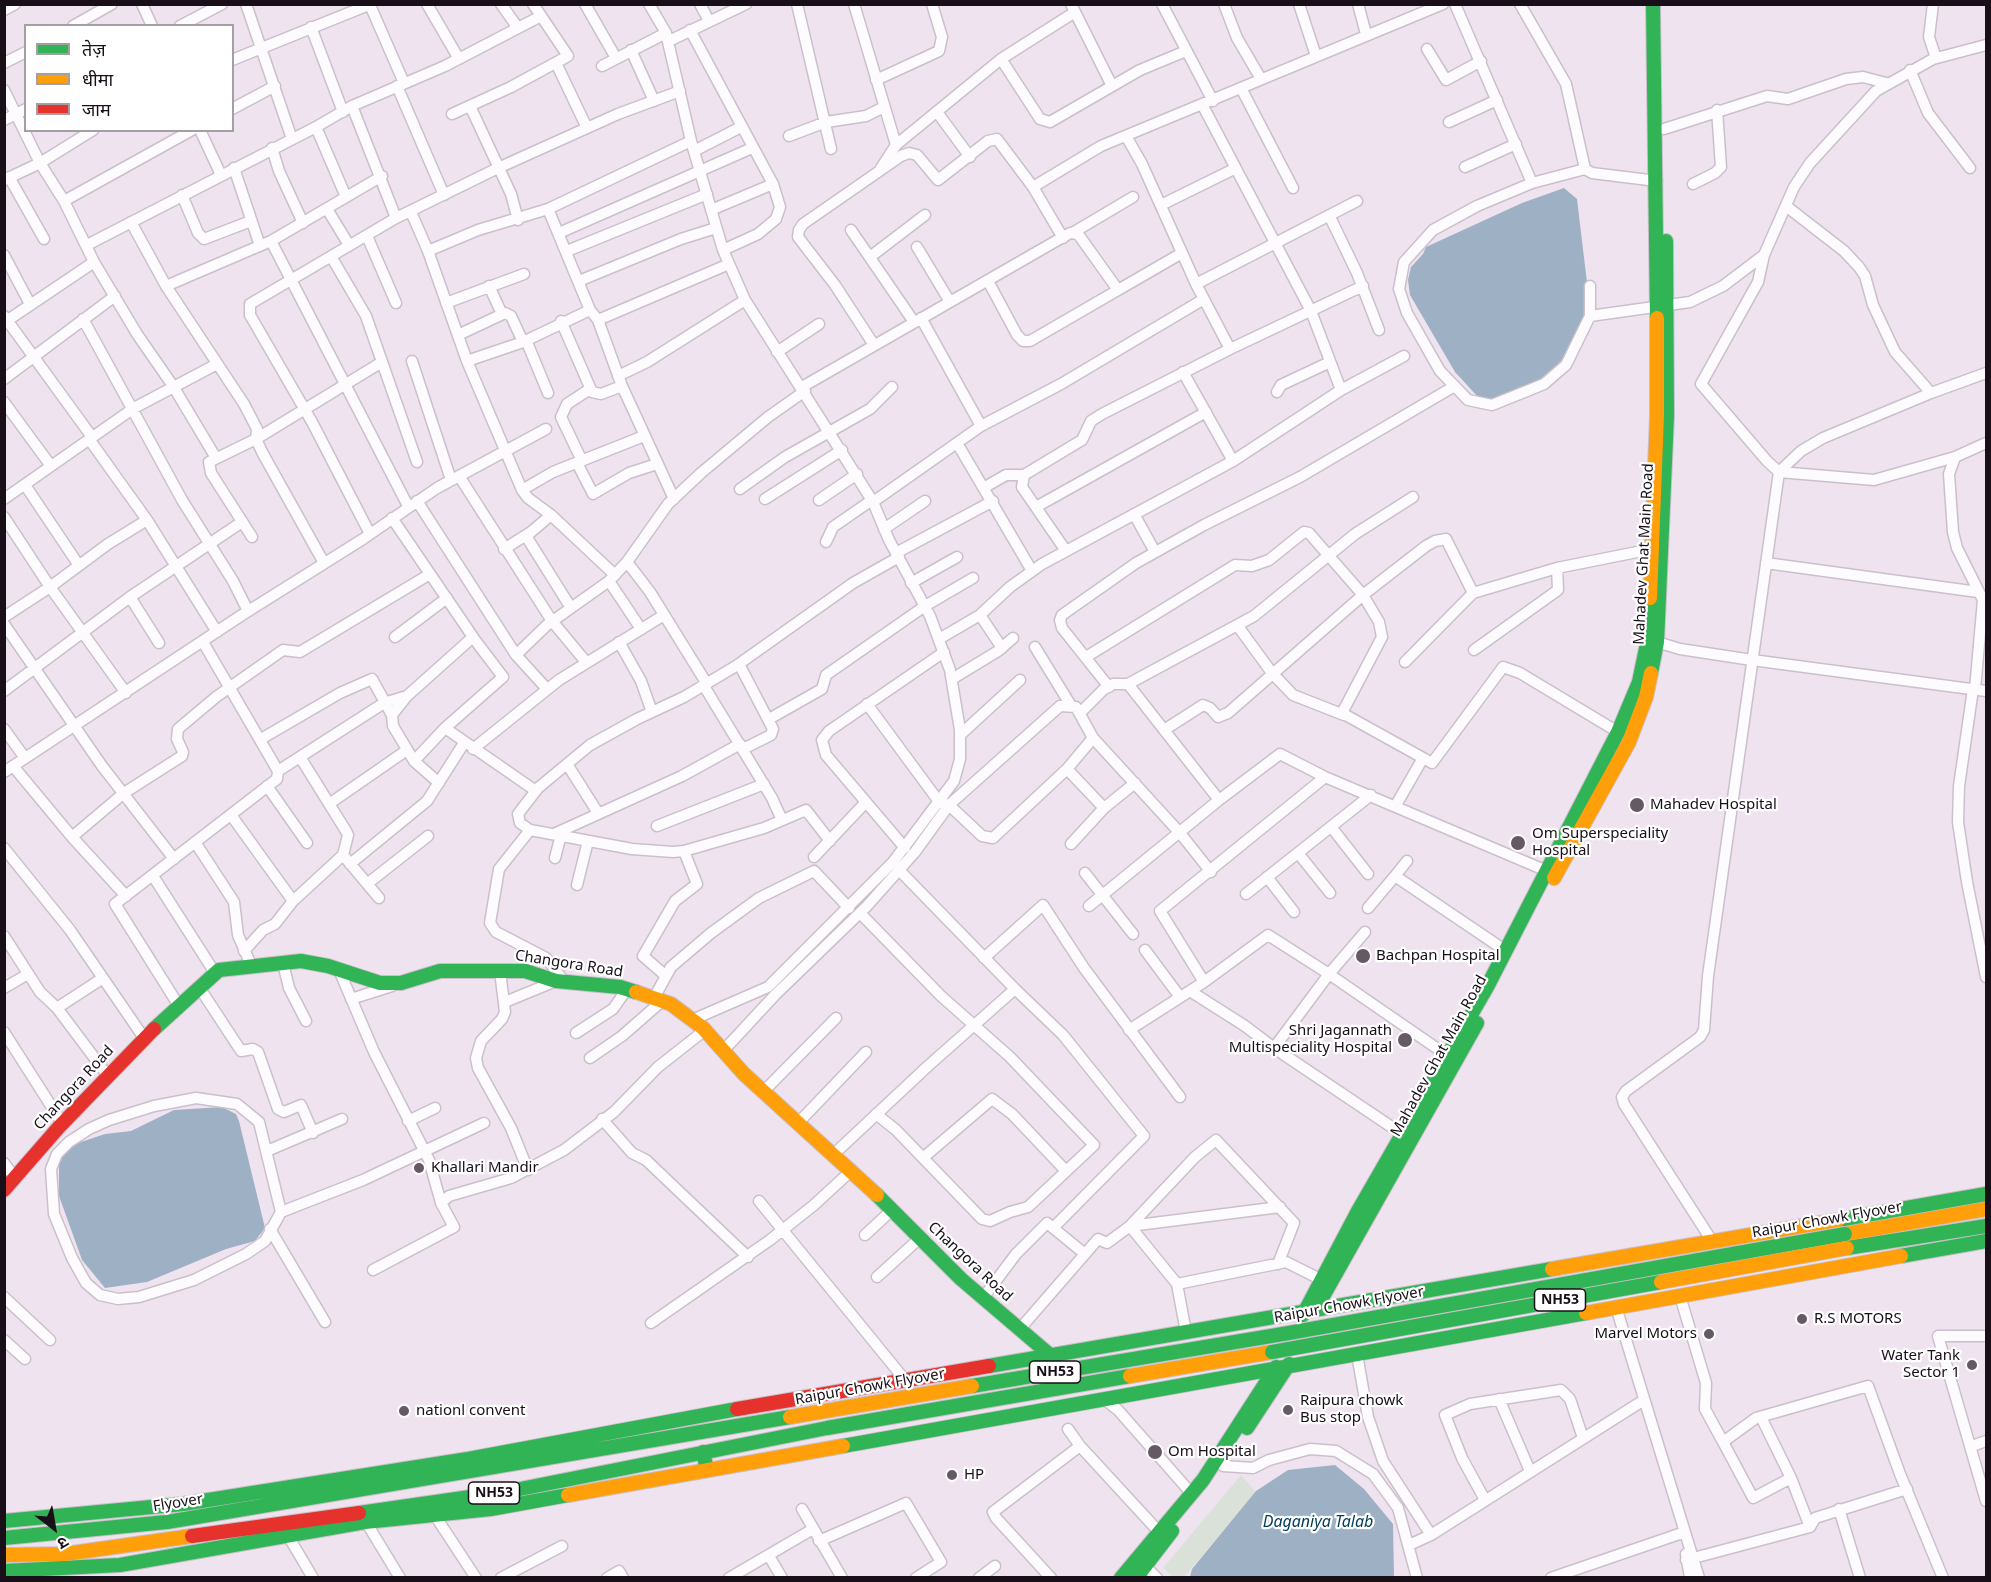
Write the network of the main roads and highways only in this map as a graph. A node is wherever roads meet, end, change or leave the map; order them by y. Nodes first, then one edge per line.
1 (1653, 4) edge
2 (1661, 4) edge
3 (1662, 306) junction
4 (4, 1190) edge
5 (1986, 1194) edge
6 (1986, 1209) edge
7 (1986, 1226) edge
8 (1966, 1230) junction
9 (1986, 1241) edge
10 (1969, 1244) junction
11 (1311, 1310) junction
12 (1050, 1355) junction
13 (1282, 1367) junction
14 (713, 1414) junction
15 (716, 1430) junction
16 (703, 1452) junction
17 (706, 1470) junction
18 (355, 1483) junction
19 (431, 1509) junction
20 (362, 1516) junction
21 (4, 1521) edge
22 (4, 1538) edge
23 (4, 1555) edge
24 (1142, 1562) junction
25 (4, 1571) edge
26 (29, 1574) edge
27 (1121, 1578) edge
28 (1136, 1578) edge

1 - 3 main road
2 - 3 main road, Mahadev Ghat Main Road
3 - 11 main road
3 - 11 main road, Mahadev Ghat Main Road
4 - 12 main road, Changora Road
5 - 11 main road
6 - 15 main road, Raipur Chowk Flyover / NH53, bridge
7 - 8 main road, NH53
8 - 10 main road
8 - 16 main road, Raipur Chowk Flyover / NH53, bridge
9 - 10 main road
10 - 13 main road
11 - 12 main road
11 - 13 main road, Mahadev Ghat Main Road
12 - 14 main road
13 - 17 main road
13 - 24 main road, Mahadev Ghat Main Road
13 - 24 main road
14 - 15 main road
14 - 18 main road
15 - 18 main road, NH53
16 - 17 main road
16 - 19 main road, NH53
17 - 19 main road
18 - 21 main road
18 - 22 main road, Flyover / NH53
19 - 20 main road, NH53
20 - 23 main road, NH53
20 - 26 main road
24 - 27 main road
24 - 28 main road, Mahadev Ghat Main Road
25 - 26 main road

